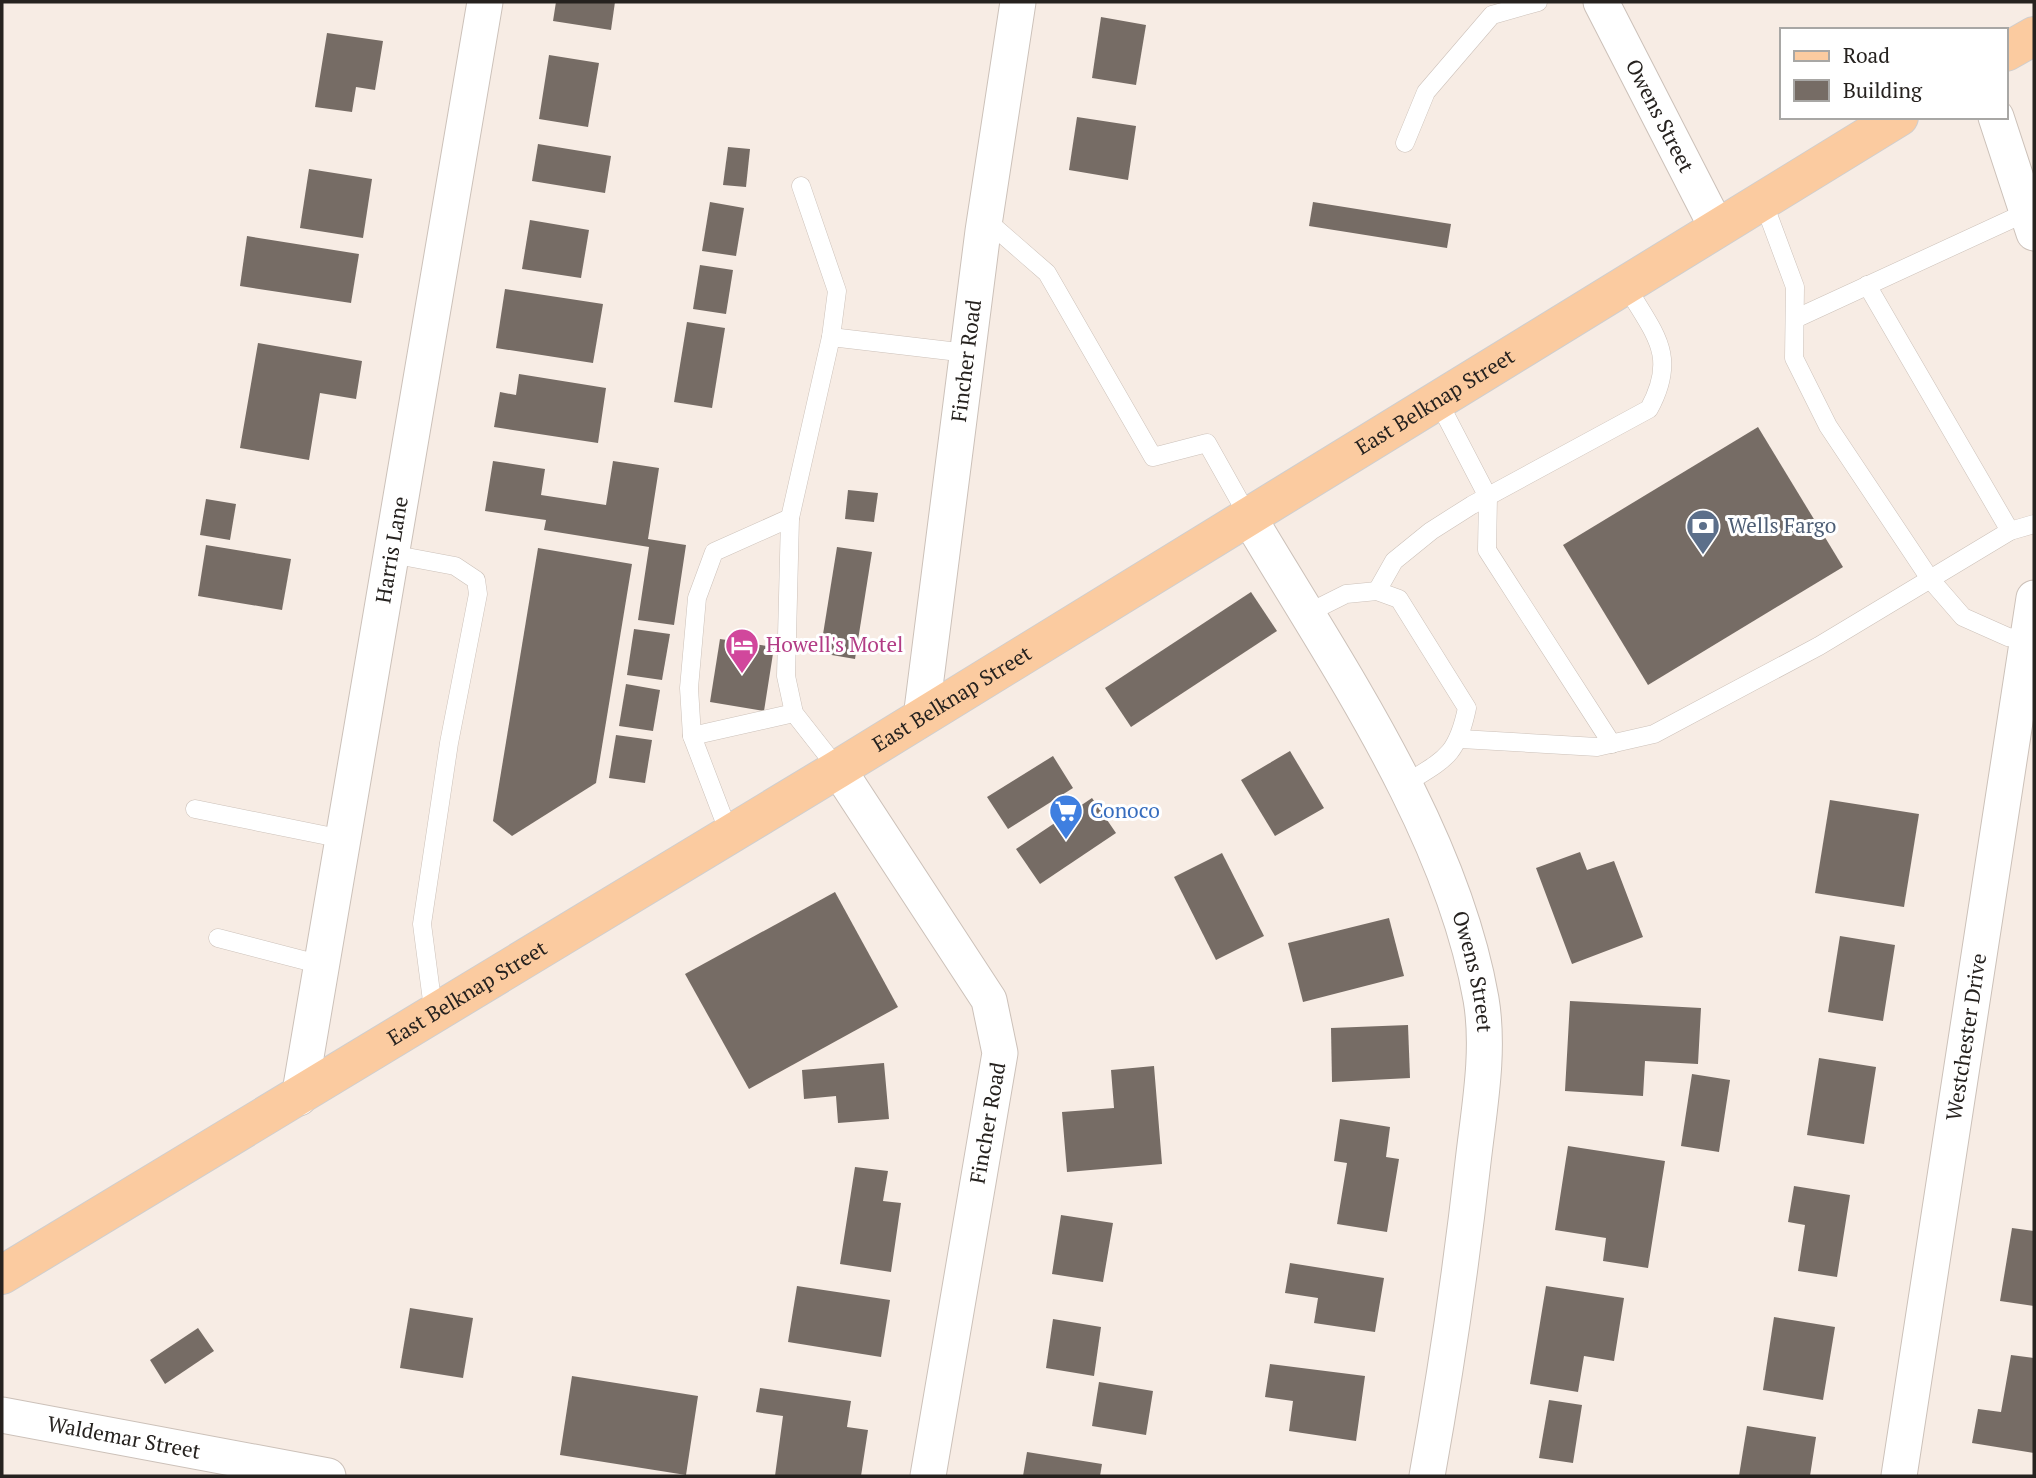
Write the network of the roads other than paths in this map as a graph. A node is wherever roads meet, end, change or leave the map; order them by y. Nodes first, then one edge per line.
1 (485, 2) edge
2 (1018, 2) edge
3 (1538, 2) edge
4 (1601, 2) edge
5 (2034, 36) edge
6 (2008, 51) edge
7 (1896, 119) edge
8 (1997, 119) edge
9 (1405, 143) dead end
10 (801, 186) dead end
11 (1763, 201) junction
12 (985, 219) junction
13 (2031, 223) edge
14 (1717, 228) junction
15 (1625, 284) junction
16 (1867, 285) junction
17 (1797, 318) junction
18 (831, 337) junction
19 (967, 353) junction
20 (1437, 400) junction
21 (1488, 497) junction
22 (1248, 516) junction
23 (790, 519) junction
24 (2034, 524) edge
25 (2010, 531) junction
26 (391, 554) junction
27 (1930, 579) junction
28 (1377, 591) junction
29 (2034, 598) edge
30 (1307, 614) junction
31 (2028, 640) junction
32 (793, 713) junction
33 (921, 718) junction
34 (692, 736) junction
35 (1461, 739) junction
36 (1612, 744) junction
37 (838, 769) junction
38 (1405, 784) junction
39 (195, 809) dead end
40 (729, 833) junction
41 (343, 839) junction
42 (218, 938) dead end
43 (322, 965) junction
44 (434, 1016) junction
45 (299, 1098) junction
46 (2, 1275) edge
47 (2, 1415) edge
48 (328, 1476) edge
49 (928, 1476) edge
50 (1427, 1476) edge
51 (1899, 1476) edge

1 - 26 street, Harris Lane
2 - 12 street, Fincher Road
3 - 9 lane
4 - 14 street, Owens Street
5 - 6 main road
7 - 11 main road, East Belknap Street
8 - 13 street
10 - 18 lane
11 - 14 main road, East Belknap Street
11 - 17 lane
12 - 19 street, Fincher Road
12 - 22 lane
13 - 16 lane
14 - 15 main road, East Belknap Street
15 - 20 main road, East Belknap Street
15 - 21 lane
16 - 17 lane
16 - 25 lane
17 - 27 lane
18 - 19 lane
18 - 23 lane
19 - 33 street, Fincher Road
20 - 21 lane
20 - 22 main road, East Belknap Street
21 - 28 lane
21 - 36 lane
22 - 30 street, Owens Street
22 - 33 main road, East Belknap Street
23 - 32 lane
23 - 34 lane
24 - 25 lane
25 - 27 lane
26 - 41 street, Harris Lane
26 - 44 lane
27 - 31 lane
27 - 36 lane
28 - 30 lane
28 - 35 lane
29 - 31 street, Westchester Drive
30 - 38 street, Owens Street
31 - 51 street, Westchester Drive
32 - 34 lane
32 - 37 lane
33 - 37 main road, East Belknap Street
34 - 40 lane
35 - 36 lane
35 - 38 lane
37 - 40 main road, East Belknap Street
37 - 49 street, Fincher Road
38 - 50 street, Owens Street
39 - 41 lane
40 - 44 main road, East Belknap Street
41 - 43 street, Harris Lane
42 - 43 lane
43 - 45 street, Harris Lane
44 - 45 main road, East Belknap Street
45 - 46 main road, East Belknap Street
47 - 48 street, Waldemar Street

